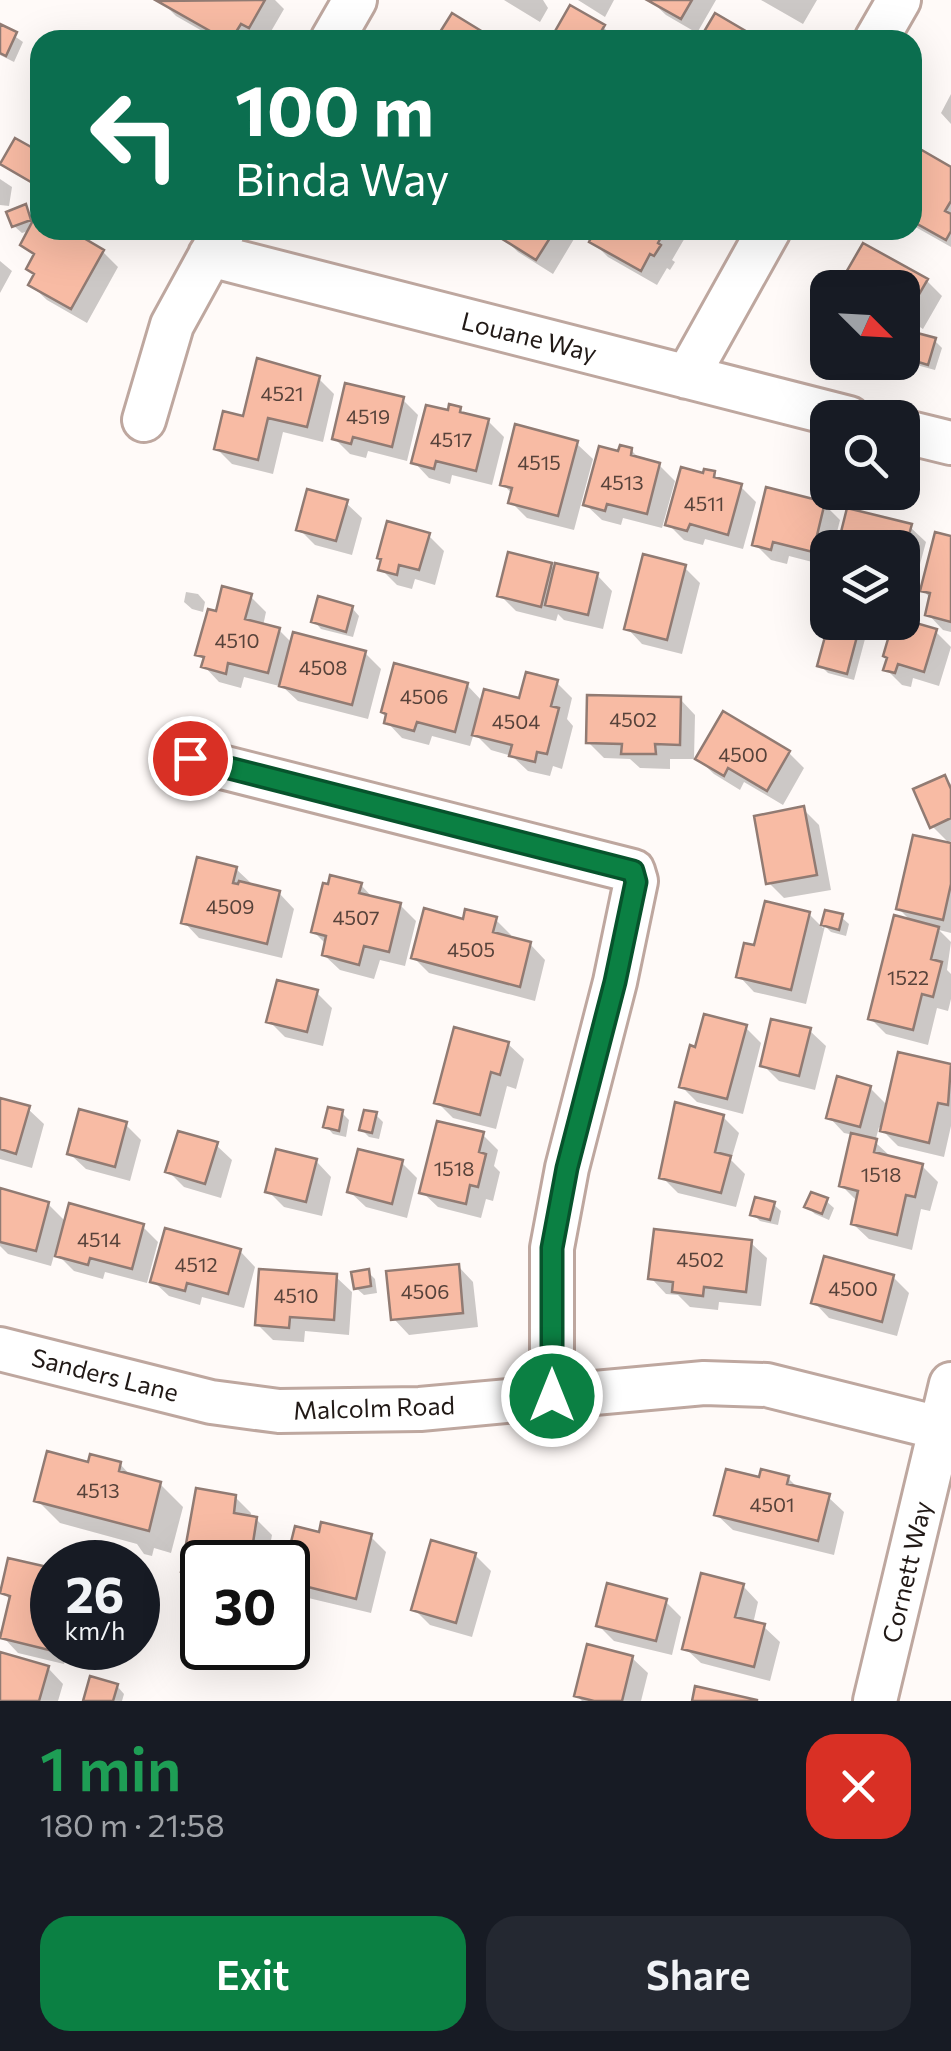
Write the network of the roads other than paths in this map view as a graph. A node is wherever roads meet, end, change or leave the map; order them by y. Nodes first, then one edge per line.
1 (355, 0) edge
2 (899, 0) edge
3 (338, 30) edge
4 (882, 30) edge
5 (763, 240) edge
6 (218, 243) edge
7 (686, 376) junction
8 (810, 408) edge
9 (144, 420) dead end
10 (920, 436) edge
11 (951, 444) edge
12 (190, 758) dead end
13 (0, 1349) edge
14 (951, 1384) edge
15 (552, 1396) junction
16 (211, 1402) joint
17 (946, 1429) edge
18 (875, 1701) edge

1 - 3 street
2 - 4 street
5 - 7 street
6 - 7 street, Louane Way
6 - 9 street
7 - 8 street, Louane Way
10 - 11 street
12 - 15 street
13 - 16 street, Sanders Lane
14 - 17 street, Cornett Way
15 - 16 street, Malcolm Road
15 - 17 street, Malcolm Road
17 - 18 street, Cornett Way

